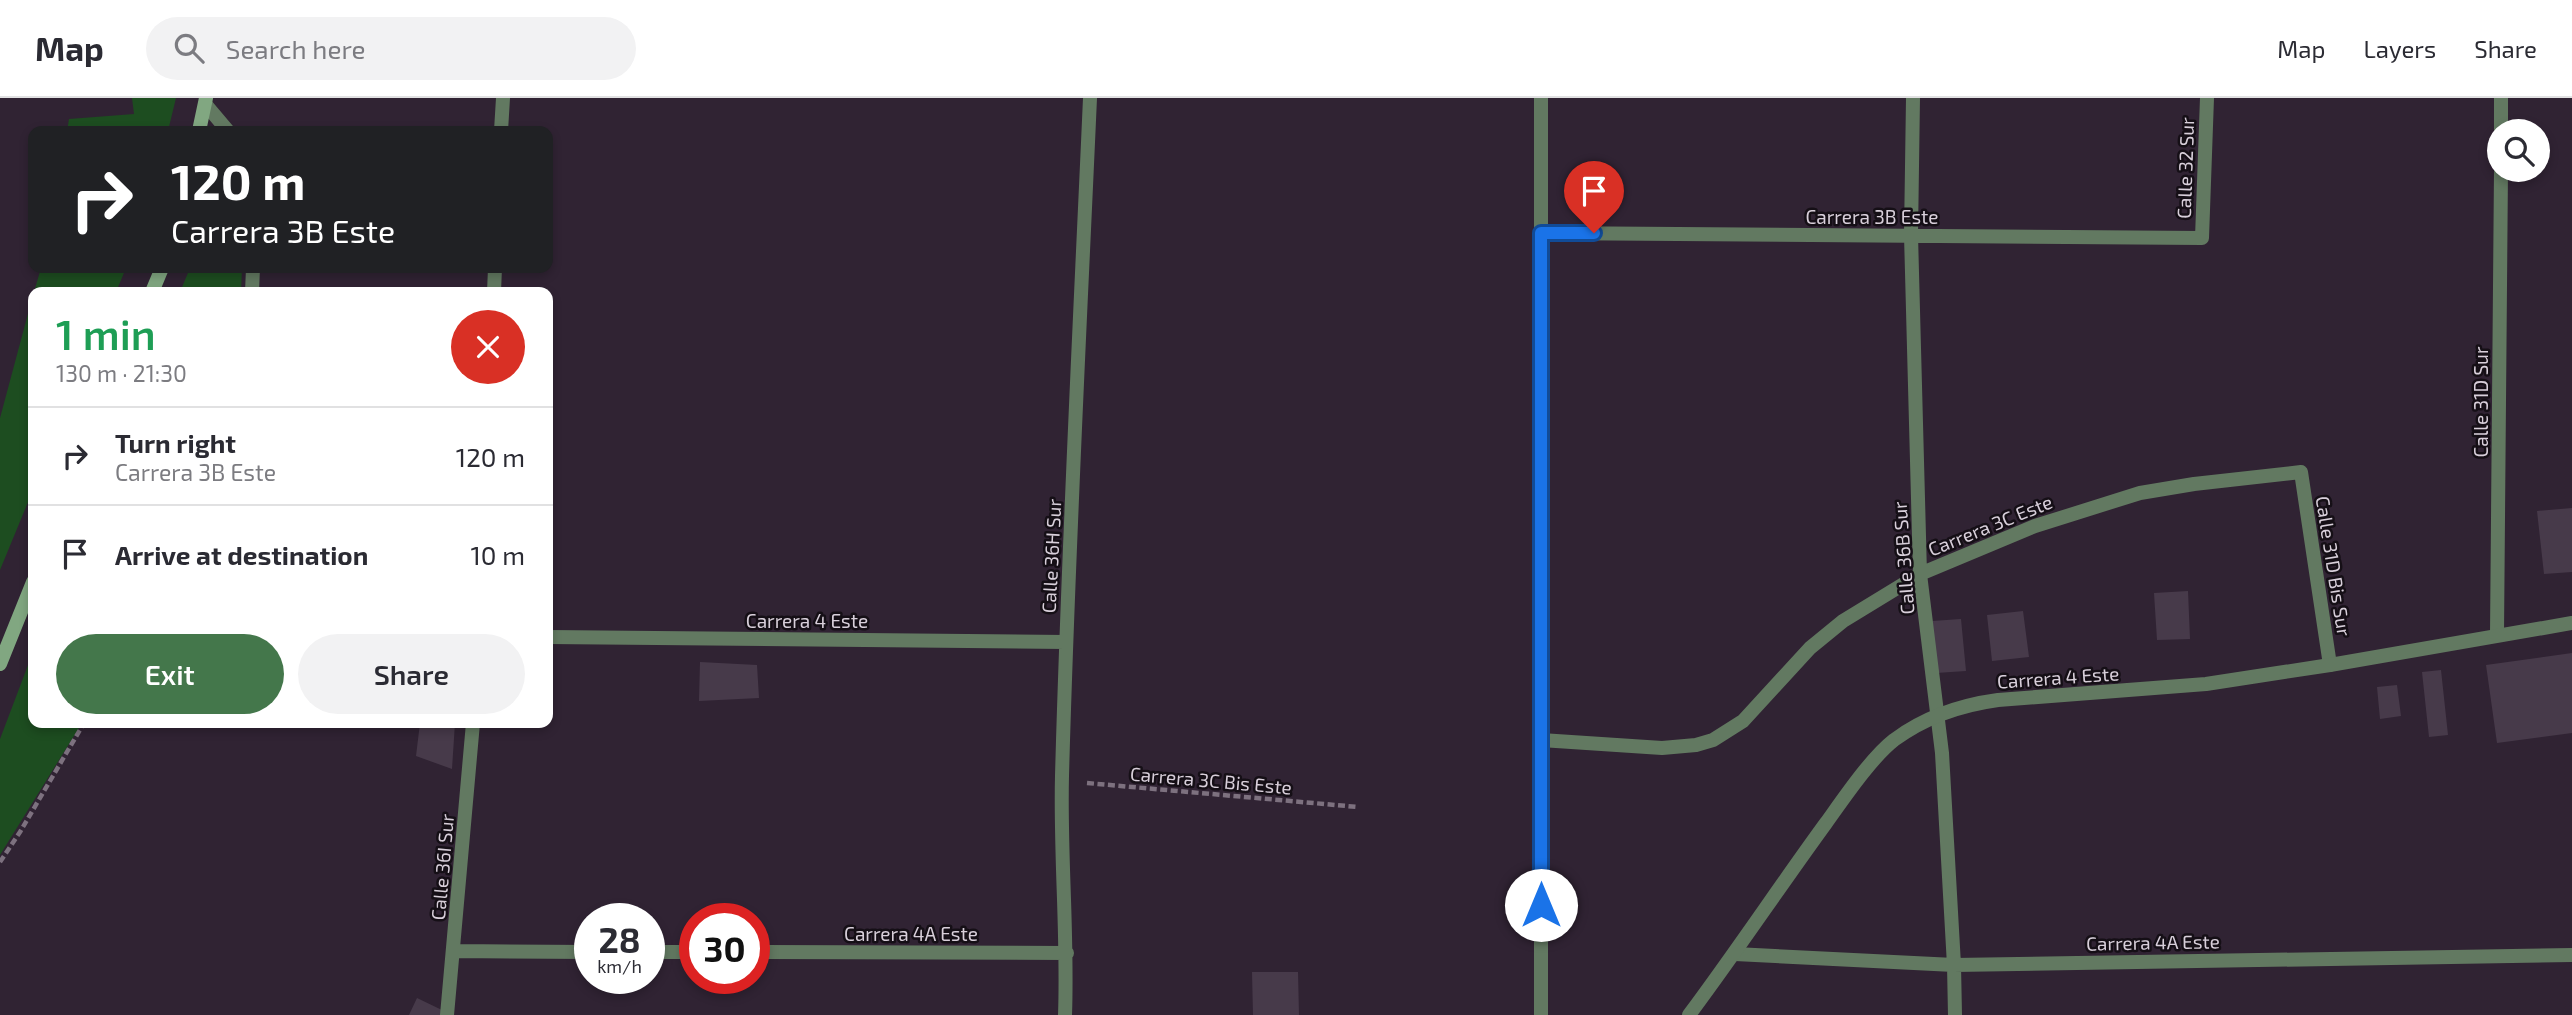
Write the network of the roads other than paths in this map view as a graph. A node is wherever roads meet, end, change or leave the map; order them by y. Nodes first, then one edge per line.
1 (503, 98) edge
2 (1090, 98) edge
3 (1541, 98) edge
4 (1913, 98) edge
5 (2207, 98) edge
6 (2501, 98) edge
7 (206, 102) edge
8 (2501, 119) edge
9 (200, 126) edge
10 (224, 126) edge
11 (502, 126) edge
12 (2501, 182) edge
13 (1541, 233) junction
14 (1911, 235) junction
15 (2202, 238) joint
16 (2301, 472) joint
17 (1920, 574) junction
18 (28, 594) edge
19 (2572, 622) edge
20 (2497, 634) junction
21 (553, 638) edge
22 (1066, 642) junction
23 (0, 664) edge
24 (2330, 666) junction
25 (1938, 715) junction
26 (473, 728) edge
27 (1541, 740) junction
28 (454, 951) junction
29 (574, 951) edge
30 (770, 952) edge
31 (1067, 953) junction
32 (1735, 954) junction
33 (2572, 955) edge
34 (1954, 965) junction
35 (447, 1015) edge
36 (1065, 1015) edge
37 (1541, 1015) edge
38 (1689, 1015) edge
39 (1955, 1015) edge

1 - 11 street
2 - 22 street, Calle 36H Sur
3 - 13 street
4 - 14 street, Calle 36B Sur
5 - 15 street, Calle 32 Sur
6 - 8 street
7 - 9 main road
7 - 10 street
12 - 20 street, Calle 31D Sur
13 - 14 street, Carrera 3B Este
13 - 27 street
14 - 15 street, Carrera 3B Este
14 - 17 street, Calle 36B Sur
16 - 17 street, Carrera 3C Este
16 - 24 street, Calle 31D Bis Sur
17 - 25 street, Calle 36B Sur
17 - 27 street, Carrera 3C Este
18 - 23 main road
19 - 20 street, Carrera 4 Este
20 - 24 street, Carrera 4 Este
21 - 22 street, Carrera 4 Este
22 - 31 street, Calle 36H Sur
24 - 25 street, Carrera 4 Este
25 - 32 street, Carrera 4 Este
25 - 34 street, Calle 36B Sur
26 - 28 street, Calle 36I Sur
27 - 37 street
28 - 29 street
28 - 35 street, Calle 36I Sur
30 - 31 street, Carrera 4A Este
31 - 36 street, Calle 36H Sur
32 - 34 street, Carrera 4A Este
32 - 38 street, Carrera 4 Este
33 - 34 street, Carrera 4A Este
34 - 39 street, Calle 36B Sur

